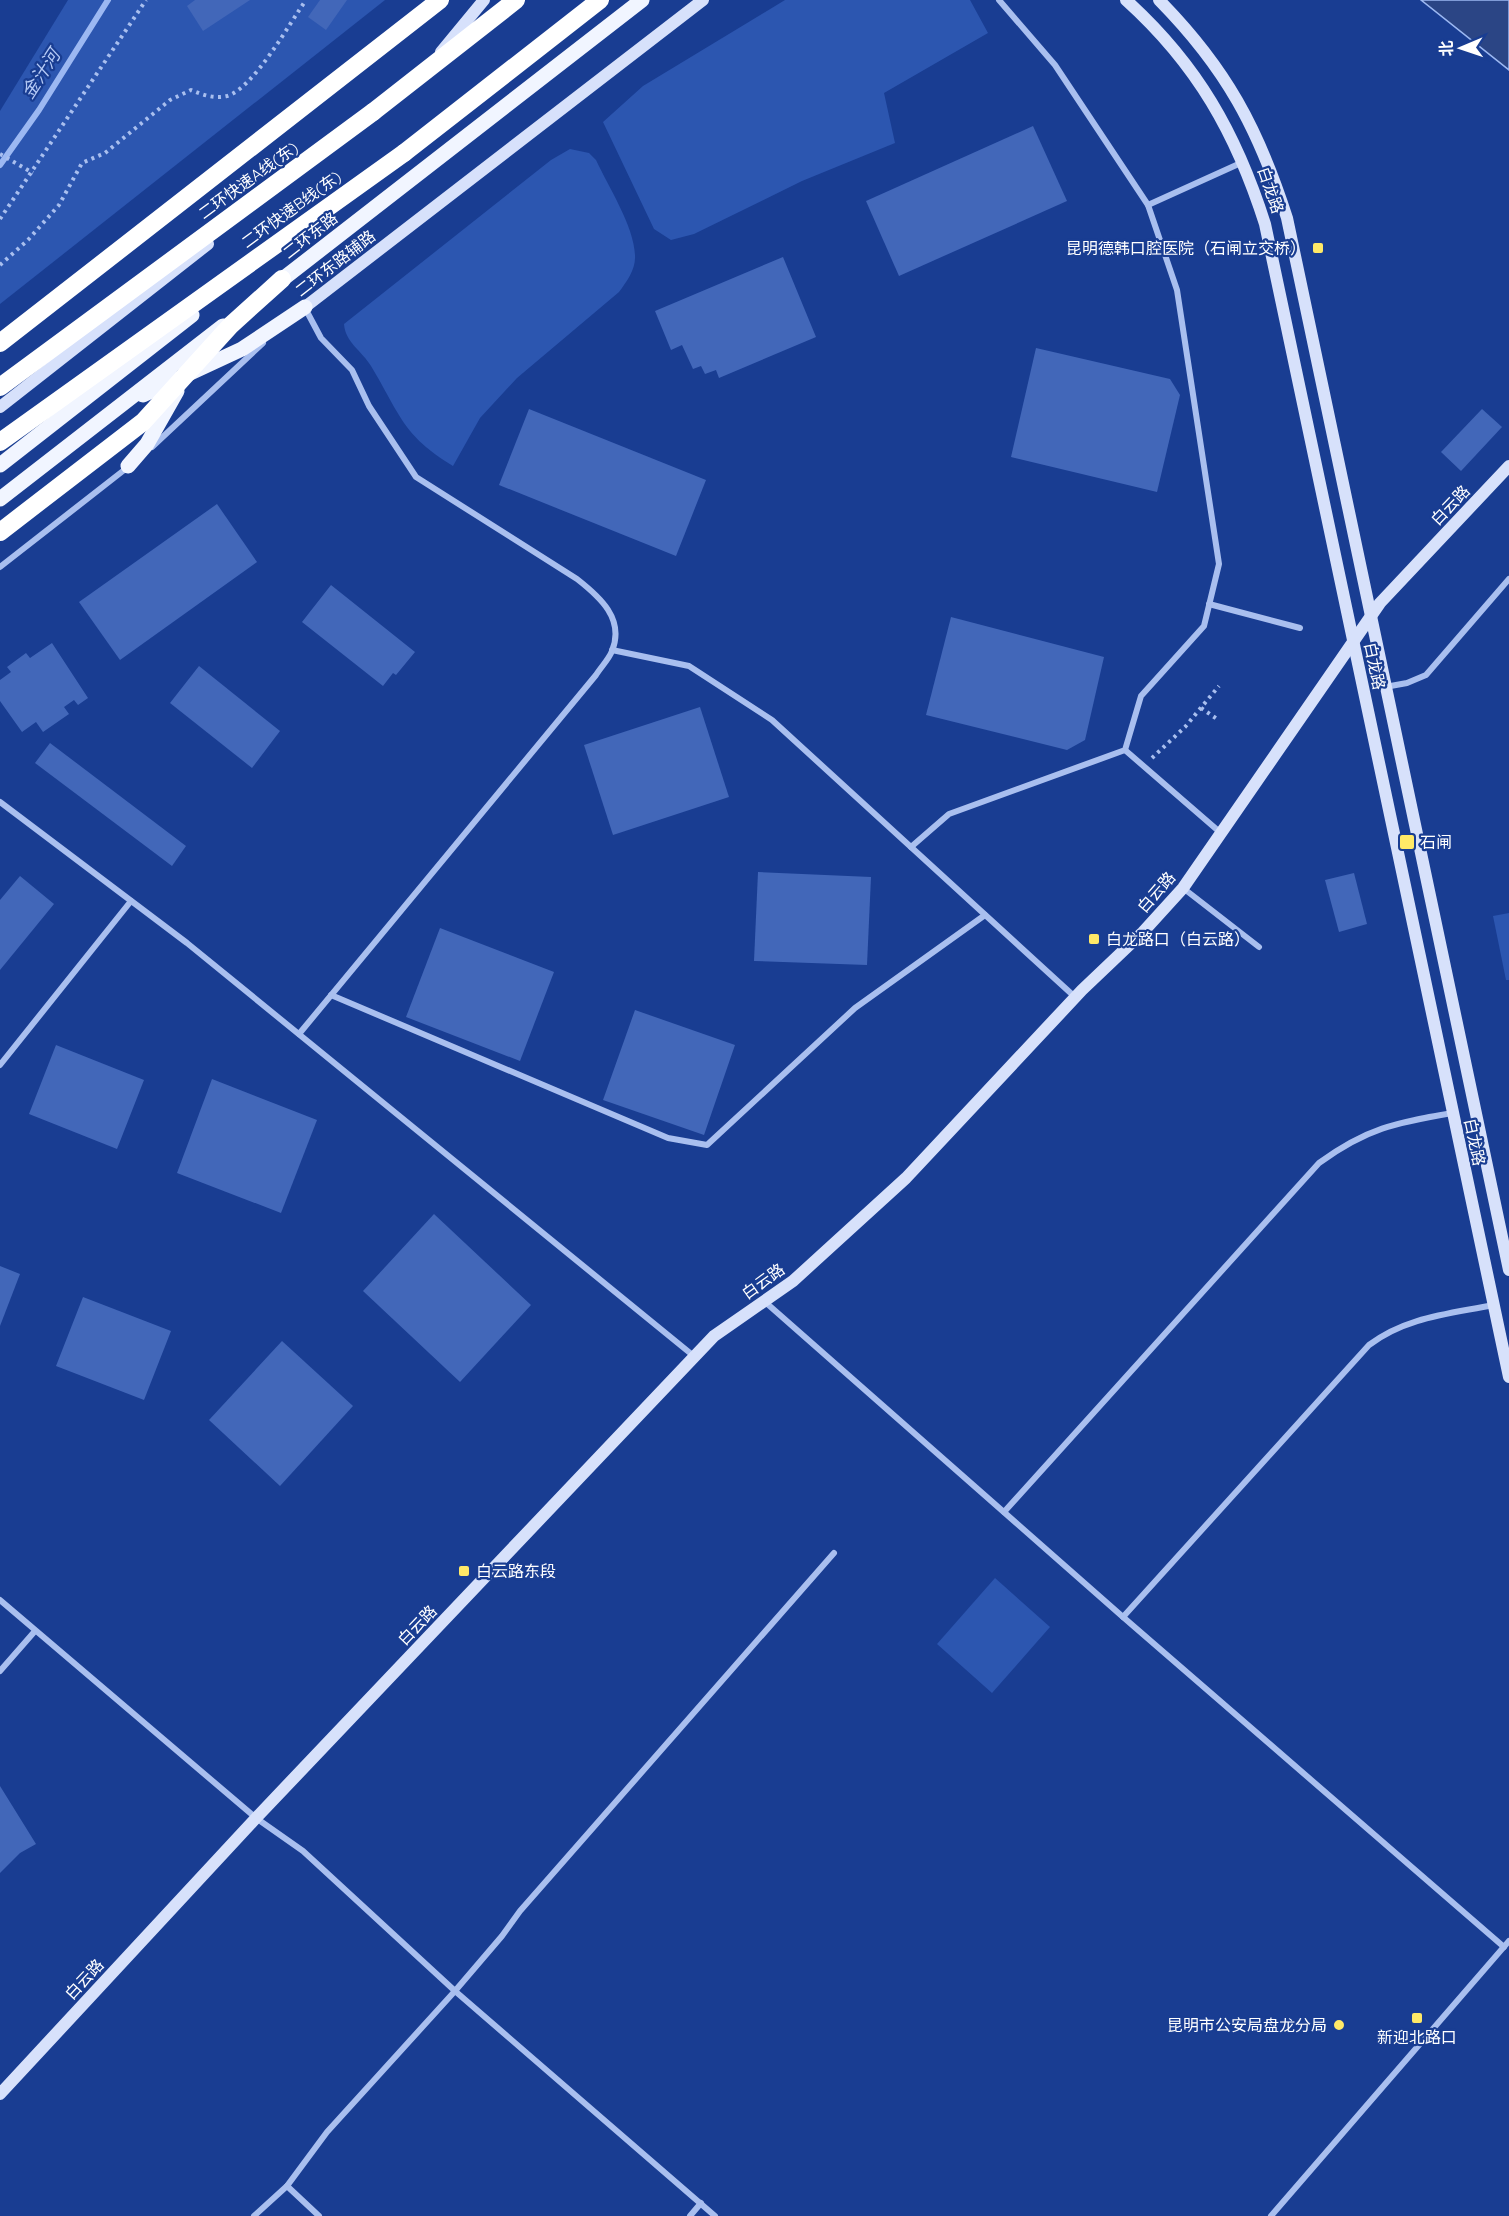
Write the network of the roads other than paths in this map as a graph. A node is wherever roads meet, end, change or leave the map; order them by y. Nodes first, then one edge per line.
1 (440, 0) edge
2 (484, 0) edge
3 (516, 0) edge
4 (522, 0) edge
5 (598, 0) edge
6 (642, 0) edge
7 (703, 0) edge
8 (999, 0) edge
9 (1126, 0) edge
10 (1159, 0) edge
11 (407, 90) junction
12 (1244, 162) junction
13 (1148, 205) junction
14 (282, 279) junction
15 (305, 308) junction
16 (0, 343) edge
17 (186, 376) junction
18 (0, 387) edge
19 (0, 406) edge
20 (100, 421) junction
21 (0, 442) edge
22 (0, 465) edge
23 (128, 466) junction
24 (1509, 466) edge
25 (0, 499) edge
26 (0, 532) edge
27 (0, 567) edge
28 (1509, 579) edge
29 (1209, 604) junction
30 (1370, 617) junction
31 (1300, 628) dead end
32 (1353, 641) junction
33 (612, 650) junction
34 (1385, 687) junction
35 (1125, 750) junction
36 (0, 802) edge
37 (1222, 834) junction
38 (910, 847) junction
39 (1183, 888) junction
40 (131, 901) junction
41 (985, 915) junction
42 (1259, 947) dead end
43 (331, 995) junction
44 (1075, 998) junction
45 (299, 1034) junction
46 (0, 1065) edge
47 (1452, 1113) junction
48 (1509, 1270) edge
49 (764, 1301) junction
50 (1493, 1305) junction
51 (695, 1357) junction
52 (1509, 1377) edge
53 (1004, 1512) junction
54 (834, 1553) dead end
55 (0, 1600) edge
56 (1124, 1617) junction
57 (35, 1631) junction
58 (0, 1671) edge
59 (256, 1818) junction
60 (1506, 1944) edge
61 (455, 1991) junction
62 (0, 2094) edge
63 (287, 2186) junction
64 (701, 2203) junction
65 (254, 2216) edge
66 (319, 2216) edge
67 (690, 2216) edge
68 (715, 2216) edge
69 (1271, 2216) edge

1 - 16 highway
2 - 11 street
3 - 18 highway, 二环快速A线(东), bridge
4 - 11 street
5 - 21 highway, 二环快速B线(东), bridge
5 - 22 main road, 二环东路, bridge
6 - 14 main road, 二环东路
7 - 15 street, 二环东路辅路
8 - 13 street
9 - 12 street, 白龙路
10 - 30 street, 白龙路
11 - 19 street
12 - 13 street
12 - 32 street, 白龙路
13 - 29 street
14 - 17 highway
14 - 20 main road, 二环东路
15 - 17 main road
15 - 23 street, 二环东路辅路
15 - 33 street
17 - 20 main road
17 - 23 main road
17 - 26 highway
20 - 25 main road, 二环东路
23 - 27 street, 二环东路辅路
24 - 30 street, 白云路
28 - 34 street
29 - 31 street
29 - 35 street
30 - 32 street, 白云路
30 - 34 street, 白龙路
32 - 37 street, 白云路
32 - 47 street, 白龙路
33 - 38 street
33 - 43 street
34 - 48 street, 白龙路
35 - 37 street
35 - 38 street
36 - 40 street
37 - 39 street, 白云路
38 - 41 street
39 - 42 street
39 - 44 street, 白云路
40 - 45 street
40 - 46 street
41 - 43 street
41 - 44 street
43 - 45 street
44 - 49 street, 白云路
45 - 51 street
47 - 50 street, 白龙路
47 - 53 street
49 - 51 street, 白云路
49 - 53 street
50 - 52 street, 白龙路
50 - 56 street
51 - 59 street, 白云路
53 - 56 street
54 - 61 street
55 - 57 street
56 - 60 street
57 - 58 street
57 - 59 street
59 - 61 street
59 - 62 street, 白云路
60 - 69 street
61 - 63 street
61 - 64 street
63 - 65 street
63 - 66 street
64 - 67 street
64 - 68 street

